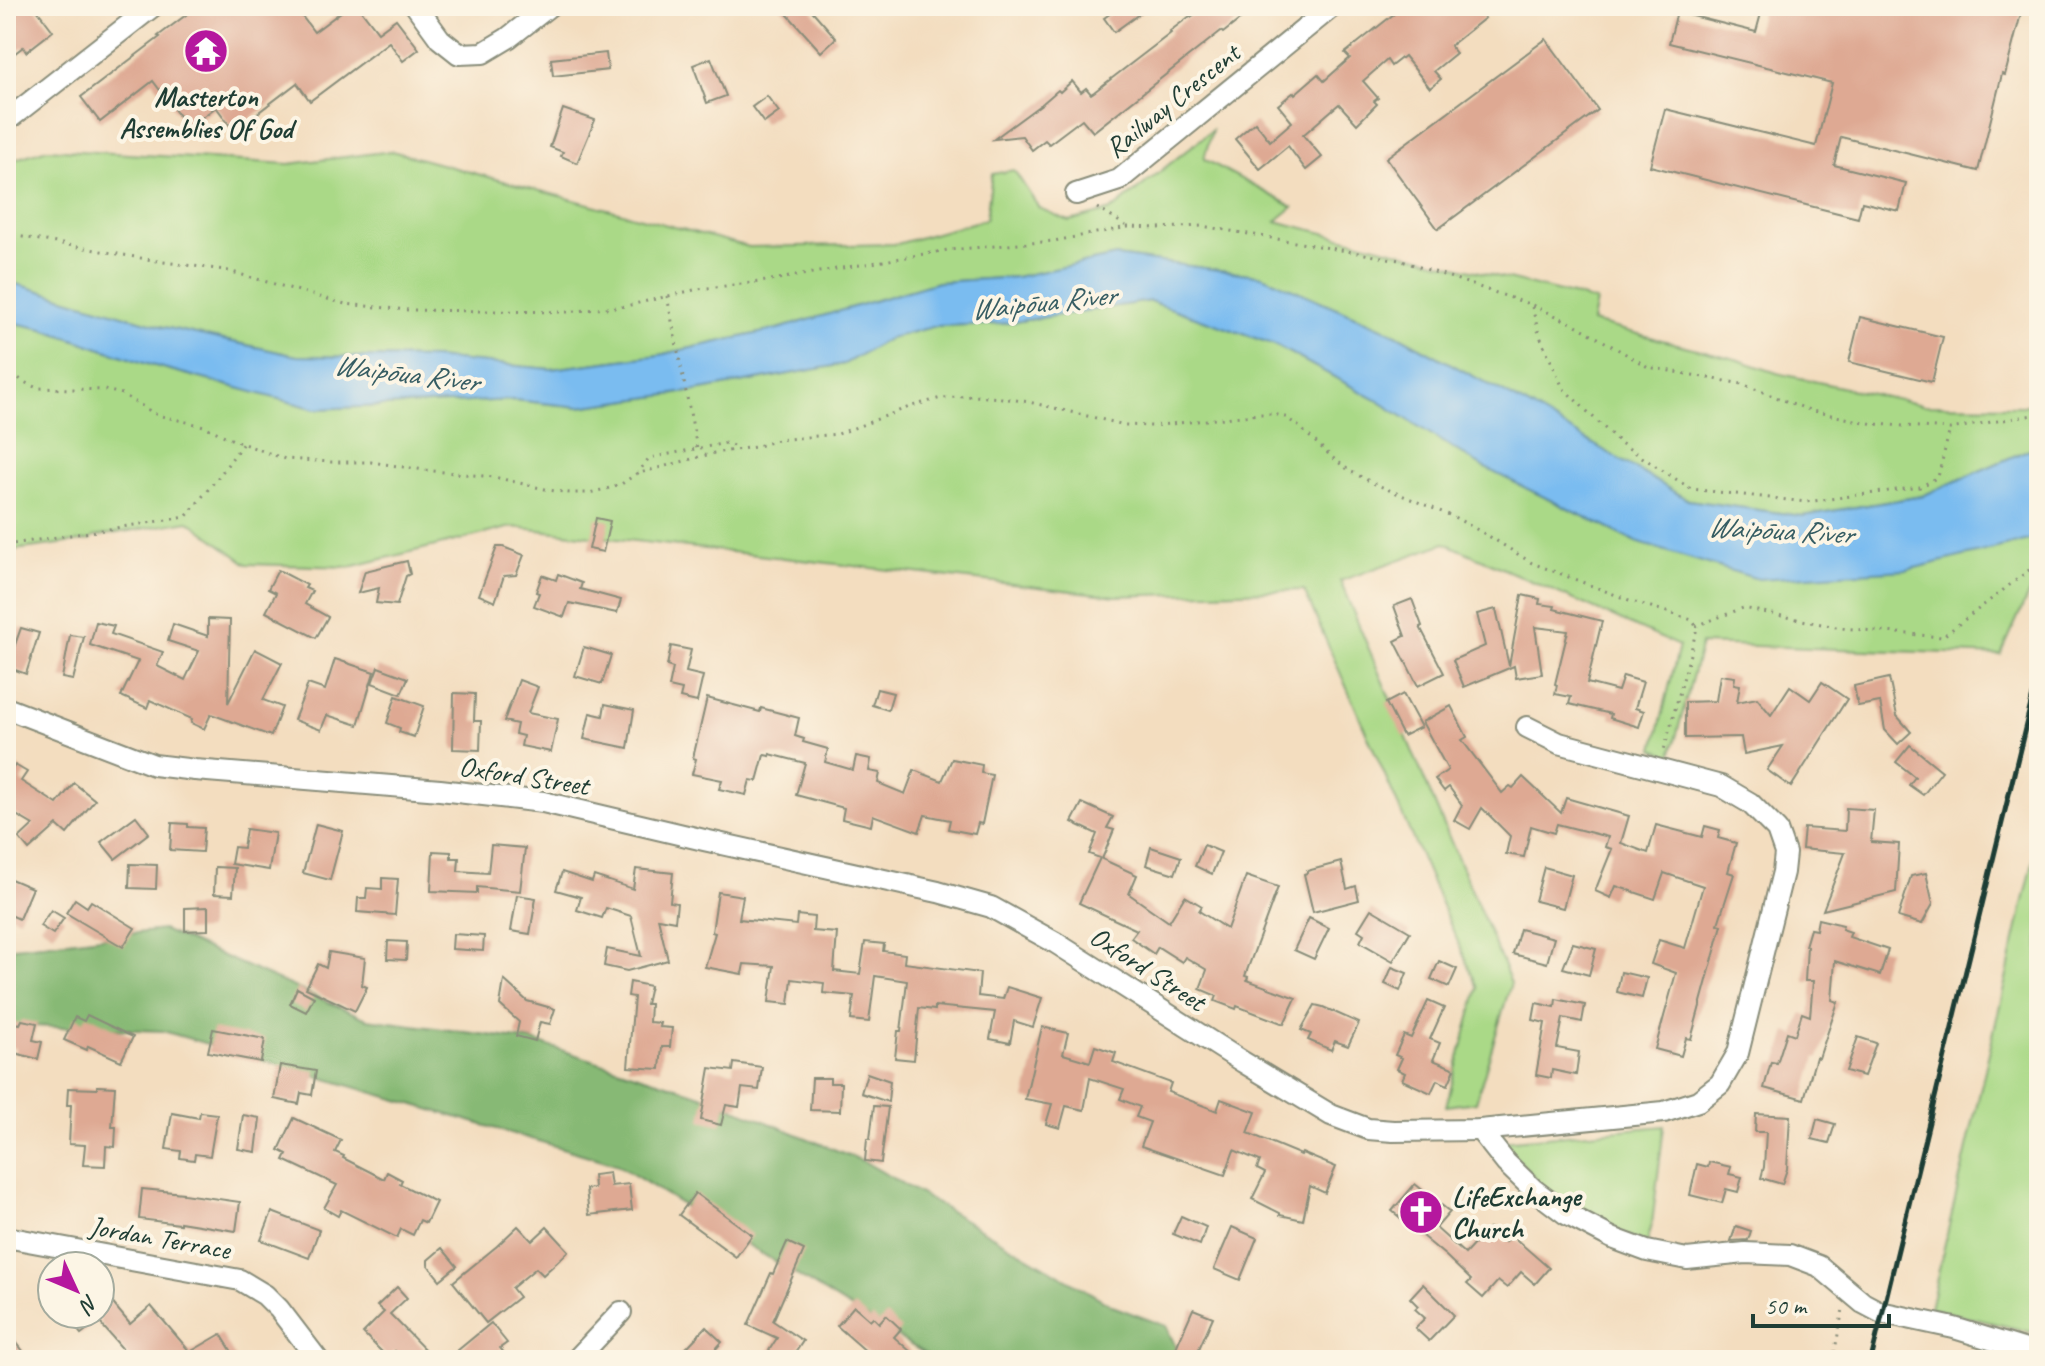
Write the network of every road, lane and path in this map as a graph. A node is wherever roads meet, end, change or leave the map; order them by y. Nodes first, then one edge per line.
1 (153, 6) edge
2 (416, 6) edge
3 (549, 6) edge
4 (1333, 6) edge
5 (6, 121) edge
6 (1076, 194) joint
7 (1128, 227) junction
8 (6, 234) edge
9 (667, 296) junction
10 (1532, 305) junction
11 (6, 369) edge
12 (2039, 414) edge
13 (1950, 429) junction
14 (243, 443) junction
15 (697, 448) junction
16 (742, 449) junction
17 (636, 474) junction
18 (6, 545) edge
19 (2037, 564) edge
20 (1696, 626) junction
21 (6, 708) edge
22 (1527, 727) dead end
23 (1659, 770) junction
24 (1480, 1130) junction
25 (6, 1237) edge
26 (1844, 1287) junction
27 (621, 1312) dead end
28 (2039, 1354) edge
29 (318, 1360) edge
30 (576, 1360) edge
31 (1833, 1360) edge

1 - 5 street
2 - 3 street
4 - 6 street, Railway Crescent
6 - 7 path
7 - 9 path
7 - 10 path
8 - 9 path
9 - 15 path
10 - 13 path
10 - 13 path
11 - 14 path
12 - 13 path
14 - 17 path
14 - 18 path
15 - 16 path
15 - 17 path
16 - 17 path
16 - 20 path
19 - 20 path
20 - 23 path
21 - 24 street, Oxford Street
22 - 23 street, Oxford Street
23 - 24 street, Oxford Street
24 - 26 street
25 - 29 street, Jordan Terrace
26 - 28 street
26 - 31 path
27 - 30 street

